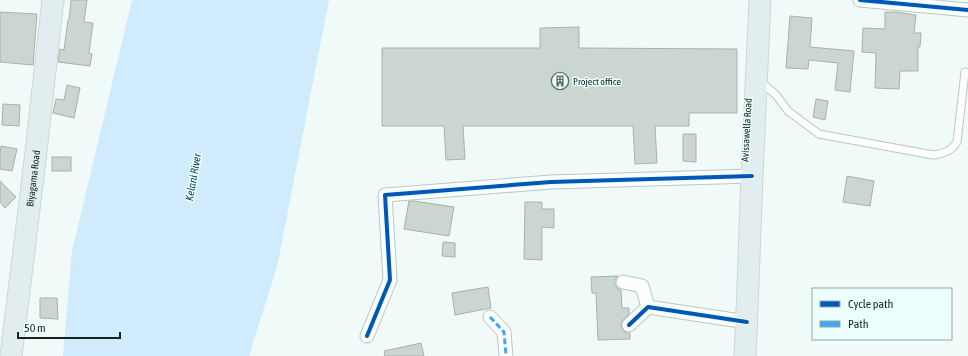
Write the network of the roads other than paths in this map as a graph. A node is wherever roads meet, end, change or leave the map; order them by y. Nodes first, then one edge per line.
1 (53, 0) edge
2 (760, 0) edge
3 (860, 0) edge
4 (968, 10) edge
5 (965, 72) dead end
6 (757, 78) junction
7 (752, 176) junction
8 (623, 282) dead end
9 (648, 308) junction
10 (490, 317) dead end
11 (747, 322) junction
12 (630, 325) dead end
13 (367, 336) dead end
14 (10, 356) edge
15 (506, 356) edge
16 (745, 356) edge

1 - 14 main road, Biyagama Road
2 - 6 main road, Avissawella Road
3 - 4 street
5 - 6 lane
6 - 7 main road, Avissawella Road
7 - 11 main road, Avissawella Road
7 - 13 street
8 - 9 street
9 - 11 street
9 - 12 street
10 - 15 street
11 - 16 main road, Avissawella Road

